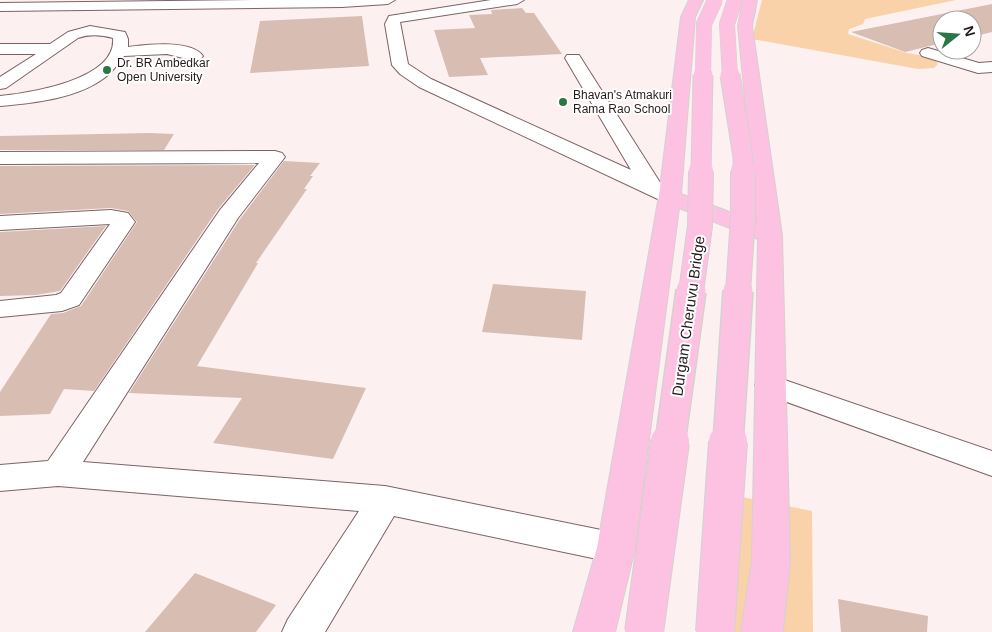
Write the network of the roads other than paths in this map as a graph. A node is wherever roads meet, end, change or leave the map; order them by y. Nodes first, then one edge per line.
1 (43, 0) edge
2 (388, 0) edge
3 (516, 0) edge
4 (696, 0) edge
5 (715, 0) edge
6 (735, 0) edge
7 (750, 0) edge
8 (0, 7) edge
9 (0, 48) edge
10 (54, 49) junction
11 (120, 52) junction
12 (928, 53) dead end
13 (195, 56) dead end
14 (573, 58) dead end
15 (992, 67) edge
16 (0, 84) edge
17 (0, 101) edge
18 (0, 158) edge
19 (661, 191) junction
20 (0, 223) edge
21 (770, 235) junction
22 (0, 308) edge
23 (770, 385) junction
24 (992, 464) edge
25 (58, 474) junction
26 (0, 478) edge
27 (385, 500) junction
28 (616, 548) junction
29 (303, 632) edge
30 (594, 632) edge
31 (644, 632) edge
32 (714, 632) edge
33 (762, 632) edge

1 - 8 street
2 - 8 street
3 - 19 street
4 - 19 main road
5 - 31 main road, Durgam Cheruvu Bridge, bridge
6 - 32 main road, bridge
7 - 21 main road
9 - 10 street
10 - 11 street
10 - 16 street
11 - 13 street
11 - 17 street
12 - 15 street
14 - 19 street
18 - 25 street
19 - 21 main road
19 - 28 main road
20 - 22 street
21 - 23 main road
23 - 24 street
23 - 33 main road
25 - 26 street
25 - 27 street
27 - 28 street
27 - 29 street
28 - 30 main road

